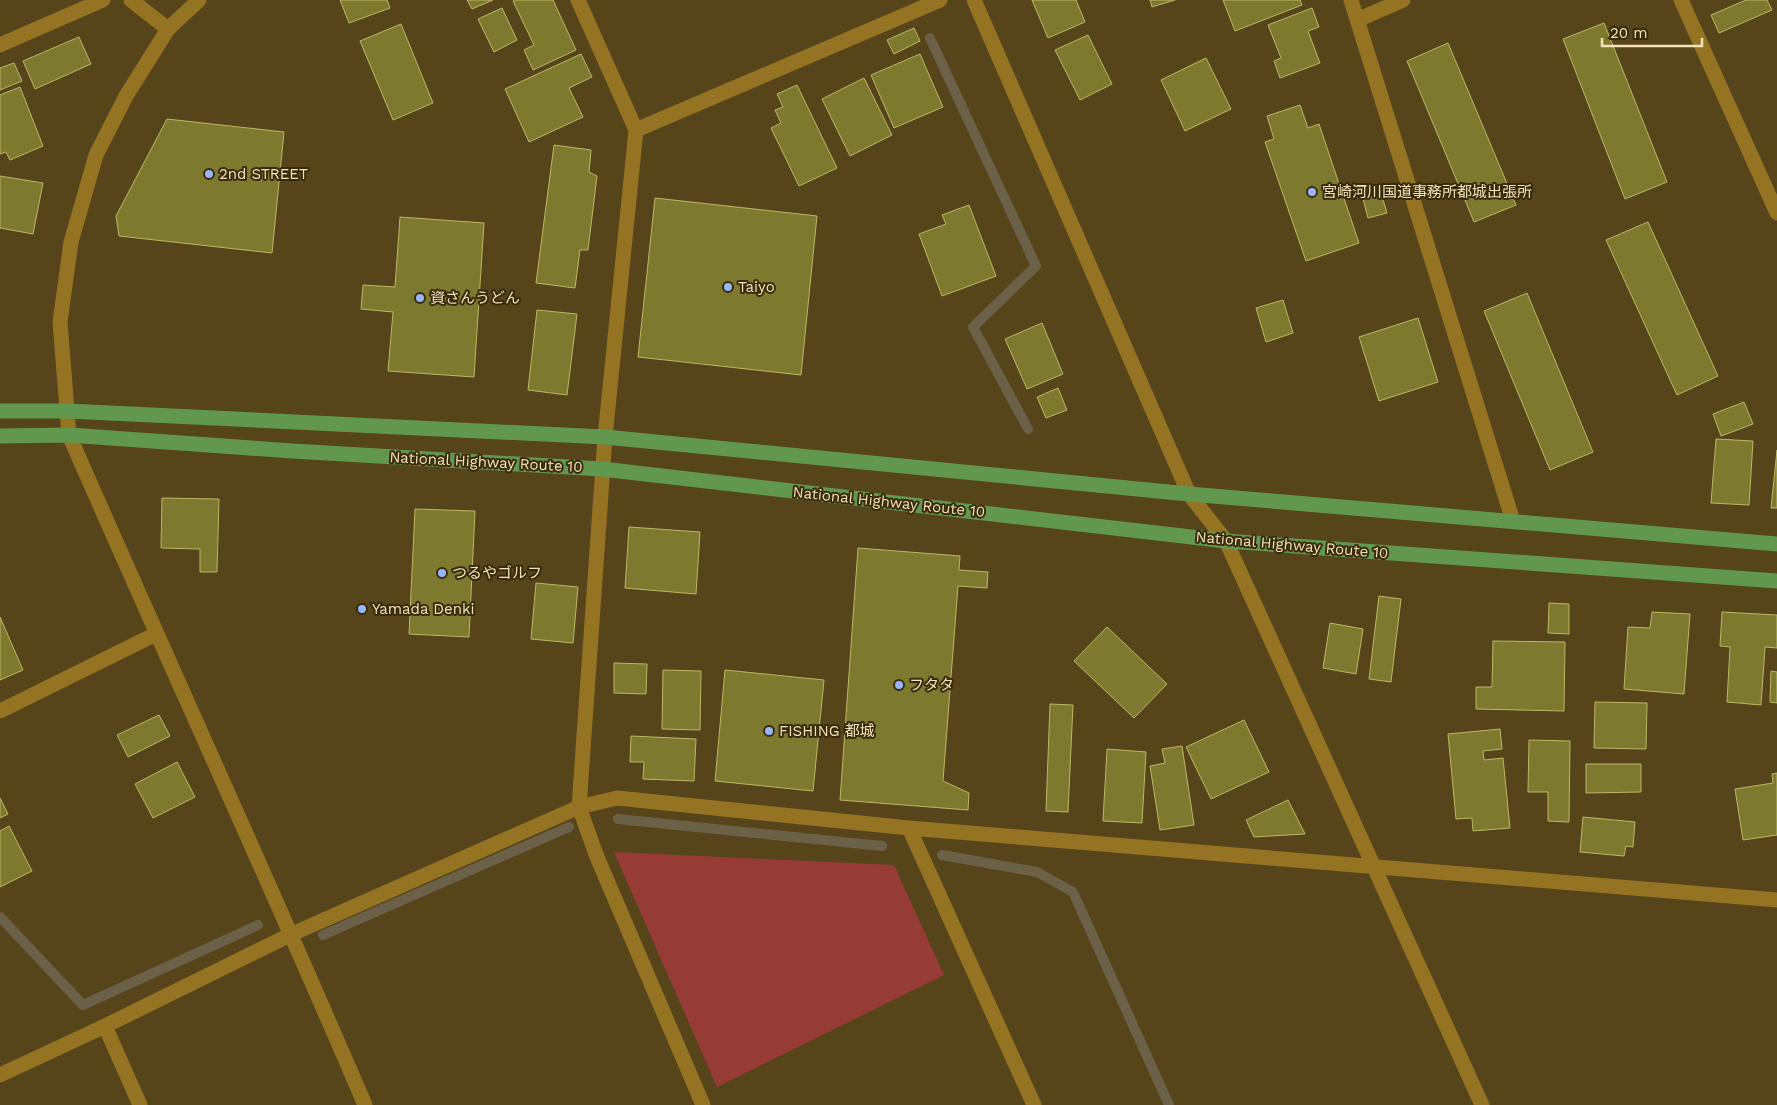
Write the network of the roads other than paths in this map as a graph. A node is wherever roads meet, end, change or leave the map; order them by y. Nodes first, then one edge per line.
1 (103, 0) edge
2 (131, 0) edge
3 (199, 0) edge
4 (578, 0) edge
5 (940, 0) edge
6 (974, 0) edge
7 (1351, 0) edge
8 (1402, 0) edge
9 (1681, 0) edge
10 (1357, 20) junction
11 (168, 29) junction
12 (0, 45) edge
13 (636, 130) junction
14 (1777, 213) edge
15 (0, 411) edge
16 (68, 411) junction
17 (70, 435) junction
18 (0, 436) edge
19 (604, 437) junction
20 (602, 469) junction
21 (1189, 494) junction
22 (1513, 521) junction
23 (1226, 541) junction
24 (1777, 544) edge
25 (1777, 581) edge
26 (156, 634) junction
27 (0, 711) edge
28 (579, 807) junction
29 (909, 828) junction
30 (1373, 866) junction
31 (1777, 900) edge
32 (292, 934) junction
33 (105, 1026) junction
34 (0, 1075) edge
35 (140, 1105) edge
36 (365, 1105) edge
37 (702, 1105) edge
38 (1034, 1105) edge
39 (1482, 1105) edge

1 - 12 street
2 - 11 street
3 - 11 street
4 - 13 street
5 - 13 street
6 - 21 street
7 - 10 street
8 - 10 street
9 - 14 street
10 - 22 street
11 - 16 street
13 - 19 street
15 - 16 highway, National Highway Route 10
16 - 17 street
16 - 19 highway, National Highway Route 10
17 - 18 highway, National Highway Route 10
17 - 20 highway, National Highway Route 10
17 - 26 street
19 - 20 street
19 - 21 highway, National Highway Route 10
20 - 23 highway, National Highway Route 10
20 - 28 street
21 - 22 highway, National Highway Route 10
21 - 23 street
22 - 24 highway, National Highway Route 10
23 - 25 highway, National Highway Route 10
23 - 30 street
26 - 27 street
26 - 32 street
28 - 29 street
28 - 32 street
28 - 37 street
29 - 30 street
29 - 38 street
30 - 31 street
30 - 39 street
32 - 33 street
32 - 36 street
33 - 34 street
33 - 35 street

